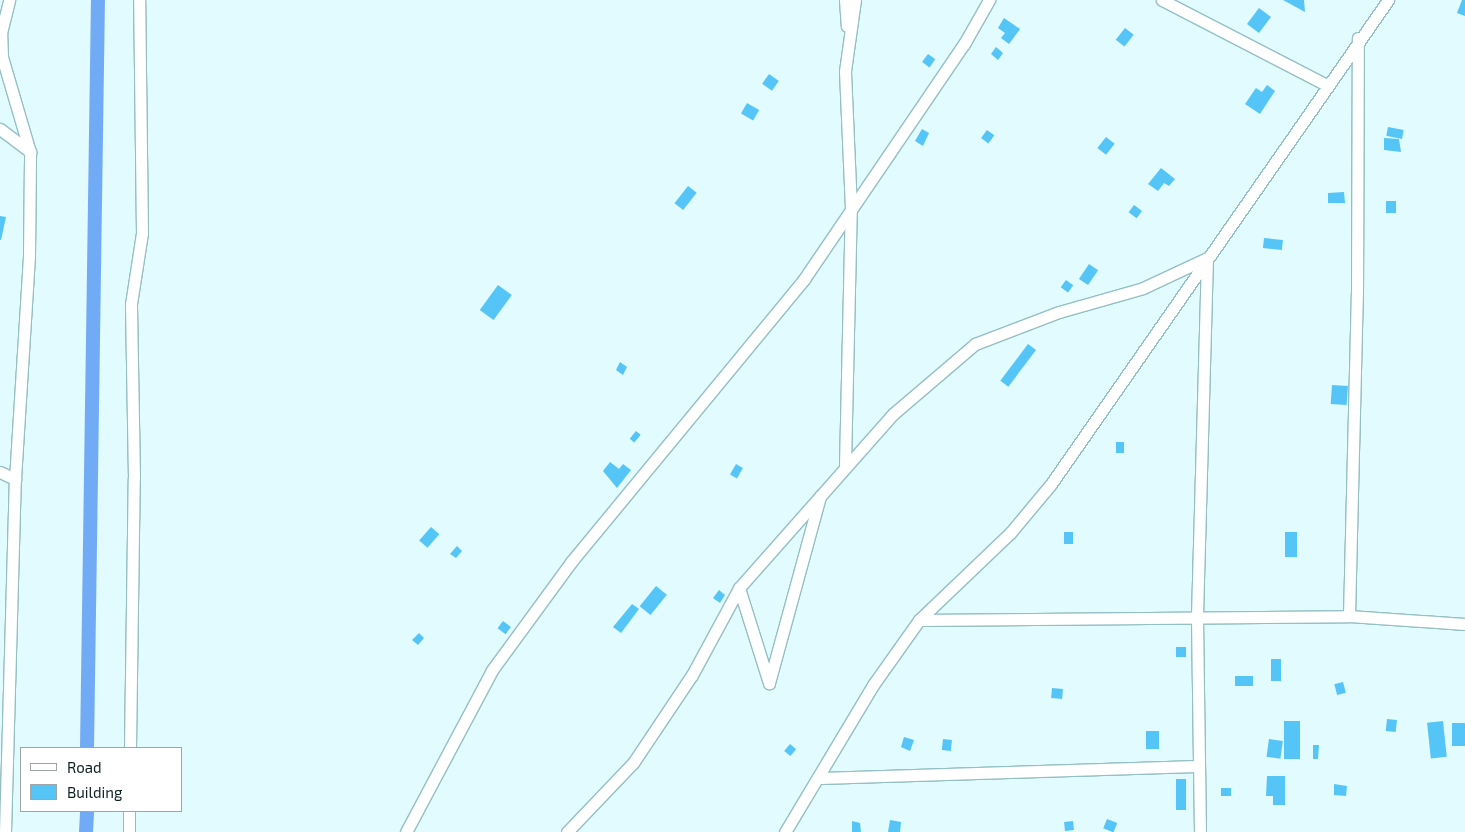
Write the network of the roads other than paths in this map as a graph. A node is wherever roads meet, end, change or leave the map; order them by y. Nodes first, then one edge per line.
1 (10, 0) edge
2 (139, 0) edge
3 (845, 0) edge
4 (855, 0) edge
5 (990, 0) edge
6 (1162, 0) edge
7 (1388, 0) edge
8 (1358, 38) junction
9 (848, 45) junction
10 (1327, 85) junction
11 (0, 129) edge
12 (30, 152) junction
13 (851, 209) junction
14 (1207, 258) junction
15 (845, 465) junction
16 (0, 472) edge
17 (15, 479) junction
18 (821, 491) junction
19 (739, 588) junction
20 (1349, 616) junction
21 (1197, 618) junction
22 (919, 620) junction
23 (1465, 624) edge
24 (130, 747) edge
25 (1199, 766) junction
26 (818, 778) junction
27 (129, 812) edge
28 (3, 830) edge
29 (128, 832) edge
30 (406, 832) edge
31 (567, 832) edge
32 (785, 832) edge
33 (1200, 832) edge

1 - 12 street
2 - 24 street
3 - 9 street
4 - 9 street
5 - 13 street
6 - 10 street
7 - 8 street
8 - 10 street
8 - 20 street
9 - 13 street
10 - 14 street
11 - 12 street
12 - 17 street
13 - 15 street
13 - 30 street
14 - 15 street
14 - 21 street
14 - 22 street
15 - 18 street
16 - 17 street
17 - 28 street
18 - 19 street
18 - 19 street
19 - 31 street
20 - 21 street
20 - 23 street
21 - 22 street
21 - 25 street
22 - 26 street
25 - 26 street
25 - 33 street
26 - 32 street
27 - 29 street

